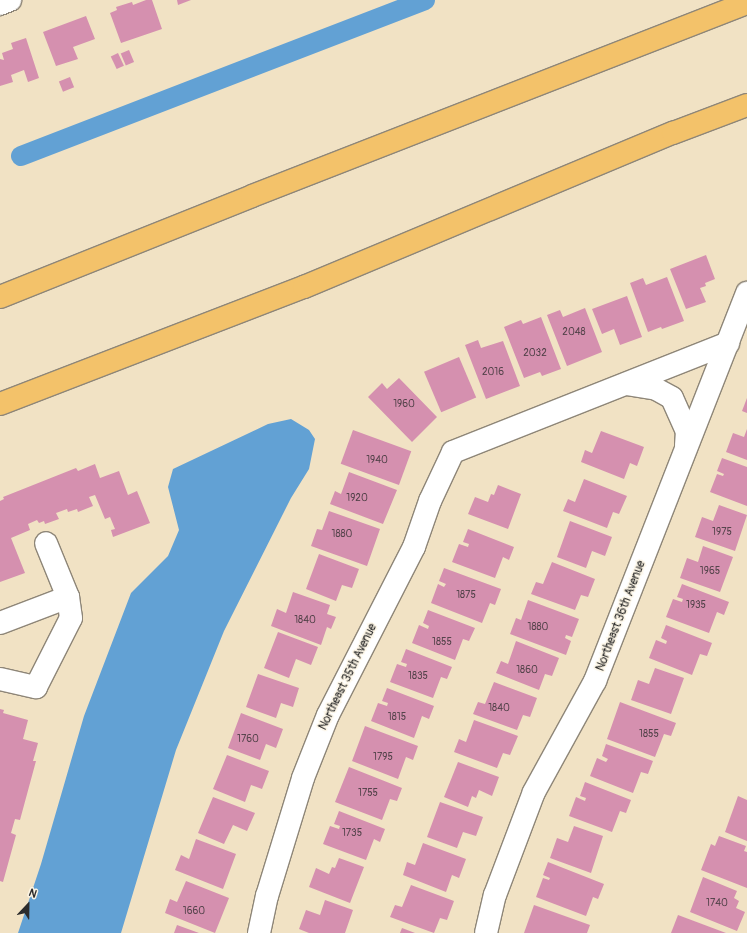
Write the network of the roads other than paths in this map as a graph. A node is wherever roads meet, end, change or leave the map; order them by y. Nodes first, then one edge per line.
1 (10, 0) edge
2 (747, 3) edge
3 (0, 4) edge
4 (747, 105) edge
5 (747, 293) edge
6 (0, 296) edge
7 (728, 343) junction
8 (625, 384) junction
9 (0, 404) edge
10 (686, 448) junction
11 (46, 543) dead end
12 (68, 598) junction
13 (0, 623) edge
14 (0, 679) edge
15 (259, 933) edge
16 (486, 933) edge

1 - 3 street
2 - 6 highway
4 - 9 highway
5 - 7 street, Northeast 36th Avenue
7 - 8 street
7 - 10 street, Northeast 36th Avenue
8 - 10 street
8 - 15 street, Northeast 35th Avenue
10 - 16 street, Northeast 36th Avenue
11 - 12 street
12 - 13 street
12 - 14 street

